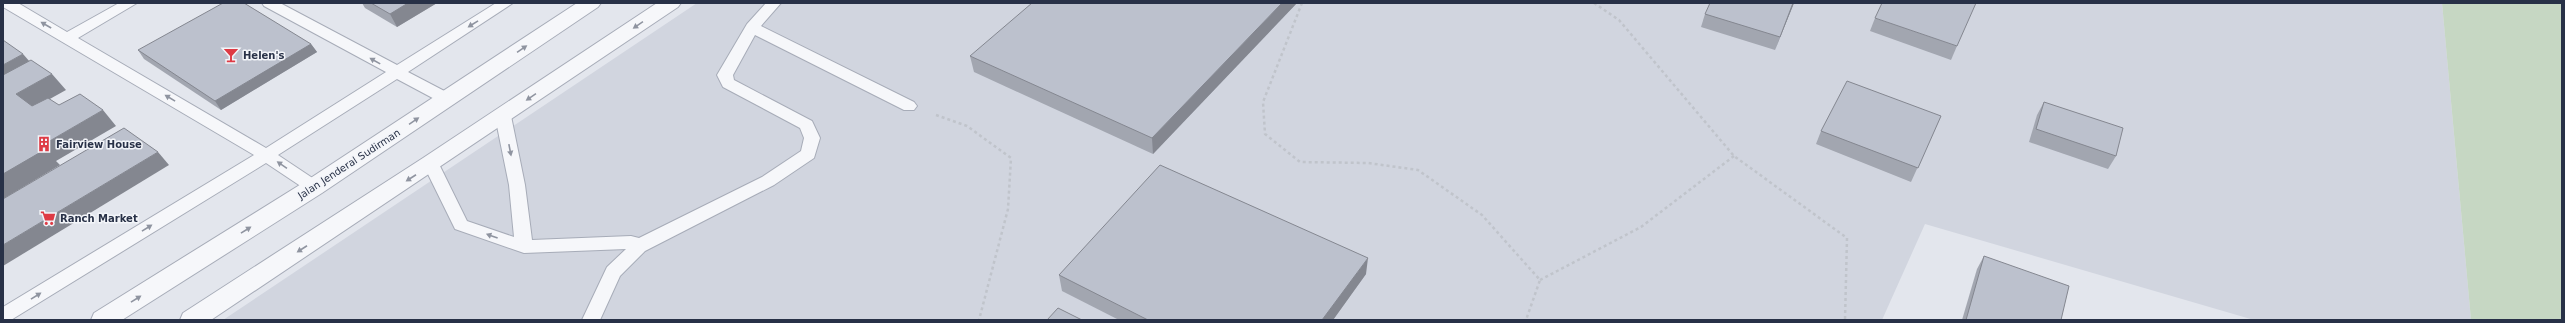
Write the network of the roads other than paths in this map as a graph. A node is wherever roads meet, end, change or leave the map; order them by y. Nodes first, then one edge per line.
1 (7, 3) edge
2 (130, 3) edge
3 (269, 3) edge
4 (506, 3) edge
5 (591, 3) edge
6 (671, 3) edge
7 (774, 3) edge
8 (752, 27) junction
9 (68, 37) junction
10 (396, 72) junction
11 (447, 99) junction
12 (909, 106) road end
13 (504, 116) junction
14 (266, 155) junction
15 (431, 164) junction
16 (314, 188) junction
17 (640, 246) junction
18 (524, 247) junction
19 (3, 316) edge
20 (103, 320) edge
21 (192, 320) edge
22 (591, 320) edge

9 -> 1 lane
2 - 9 lane
10 -> 3 lane
4 -> 10 lane
11 -> 5 street, Jalan Jenderal Sudirman
6 -> 13 street
7 - 8 lane
8 - 12 lane
8 - 17 lane
14 -> 9 lane
10 - 11 lane
10 - 14 lane
16 -> 11 street, Jalan Jenderal Sudirman
13 - 15 street
13 -> 18 lane
16 -> 14 lane
19 -> 14 lane
18 -> 15 lane
15 -> 21 street
20 -> 16 street, Jalan Jenderal Sudirman
17 - 18 lane
17 - 22 lane

